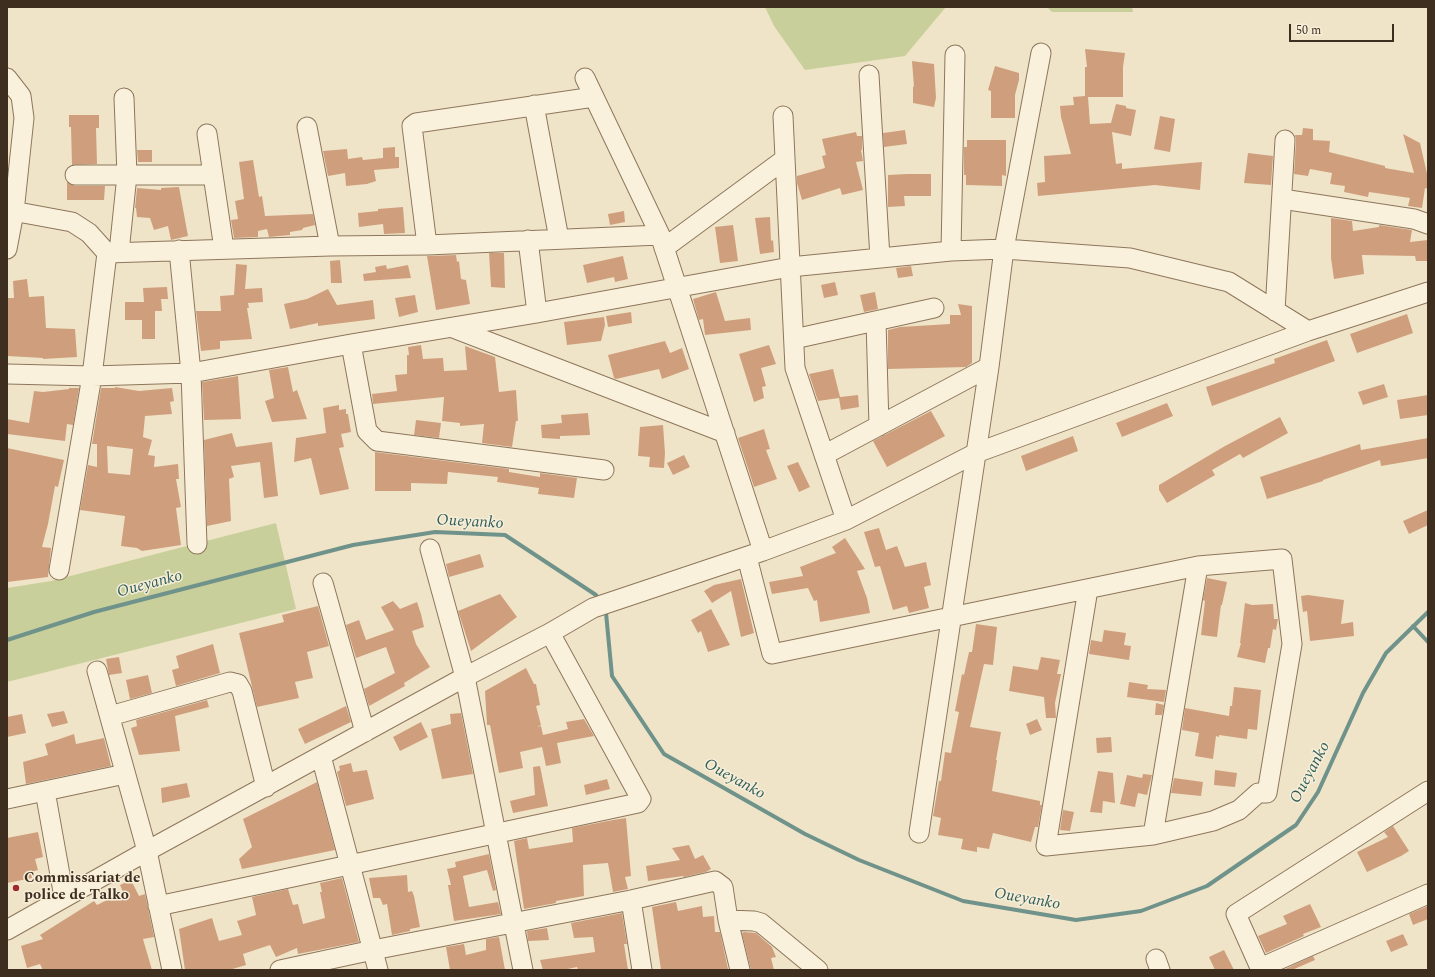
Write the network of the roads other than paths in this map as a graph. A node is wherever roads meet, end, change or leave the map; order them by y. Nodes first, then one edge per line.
1 (1041, 53) dead end
2 (955, 55) dead end
3 (869, 75) dead end
4 (7, 78) edge
5 (585, 78) dead end
6 (594, 97) junction
7 (124, 98) dead end
8 (534, 105) junction
9 (783, 116) dead end
10 (307, 127) dead end
11 (207, 134) dead end
12 (1285, 140) dead end
13 (785, 159) junction
14 (213, 174) junction
15 (75, 175) dead end
16 (127, 175) junction
17 (1282, 199) junction
18 (10, 211) edge
19 (1428, 224) edge
20 (559, 239) junction
21 (528, 240) junction
22 (662, 242) junction
23 (427, 245) junction
24 (330, 246) junction
25 (7, 249) edge
26 (224, 249) junction
27 (1004, 249) junction
28 (179, 250) junction
29 (951, 250) junction
30 (113, 252) junction
31 (880, 258) junction
32 (790, 267) junction
33 (677, 288) junction
34 (1428, 292) edge
35 (934, 308) dead end
36 (1275, 311) junction
37 (537, 313) junction
38 (876, 321) junction
39 (452, 327) junction
40 (1308, 331) junction
41 (794, 339) junction
42 (351, 344) junction
43 (989, 367) junction
44 (191, 373) junction
45 (7, 374) edge
46 (92, 376) junction
47 (879, 426) junction
48 (725, 433) junction
49 (976, 453) junction
50 (824, 455) junction
51 (604, 470) dead end
52 (846, 520) junction
53 (197, 544) dead end
54 (430, 549) dead end
55 (755, 554) junction
56 (1198, 566) junction
57 (59, 570) dead end
58 (323, 583) dead end
59 (1088, 589) junction
60 (951, 617) junction
61 (550, 633) junction
62 (97, 671) dead end
63 (465, 677) junction
64 (110, 716) junction
65 (365, 732) junction
66 (321, 756) junction
67 (125, 774) junction
68 (266, 787) junction
69 (45, 791) junction
70 (1428, 791) edge
71 (7, 799) edge
72 (919, 832) dead end
73 (496, 833) junction
74 (1153, 835) junction
75 (147, 851) junction
76 (350, 864) junction
77 (1428, 894) edge
78 (64, 897) junction
79 (631, 900) junction
80 (158, 906) junction
81 (728, 920) junction
82 (514, 924) junction
83 (7, 930) edge
84 (373, 950) junction
85 (1260, 969) edge
86 (172, 970) edge
87 (282, 970) edge
88 (378, 970) edge
89 (523, 970) edge
90 (642, 970) edge
91 (740, 970) edge
92 (818, 970) edge

1 - 27 street
2 - 29 street
3 - 31 street
4 - 18 street
5 - 6 street
6 - 8 street
6 - 22 street
7 - 16 street
8 - 20 street
8 - 23 street
9 - 13 street
10 - 24 street
11 - 14 street
12 - 17 street
13 - 22 street
13 - 32 street
14 - 16 street
14 - 26 street
15 - 16 street
16 - 30 street
17 - 19 street
17 - 36 street
18 - 25 street
18 - 30 street
20 - 21 street
20 - 22 street
21 - 23 street
21 - 37 street
22 - 33 street
23 - 24 street
24 - 26 street
26 - 28 street
27 - 29 street
27 - 36 street
27 - 43 street
28 - 30 street
28 - 44 street
29 - 31 street
30 - 46 street
31 - 32 street
32 - 33 street
32 - 41 street
33 - 37 street
33 - 48 street
34 - 40 street
35 - 38 street
36 - 40 street
37 - 39 street
38 - 41 street
38 - 47 street
39 - 42 street
39 - 48 street
40 - 49 street
41 - 50 street
42 - 44 street
42 - 51 street
43 - 47 street
43 - 49 street
44 - 46 street
44 - 53 street
45 - 46 street
46 - 57 street
47 - 50 street
48 - 55 street
49 - 52 street
49 - 60 street
50 - 52 street
52 - 55 street
54 - 63 street
55 - 60 street
55 - 61 street
56 - 59 street
56 - 74 street
56 - 74 street
58 - 65 street
59 - 60 street
59 - 74 street
60 - 72 street
61 - 63 street
61 - 73 street
62 - 64 street
63 - 65 street
63 - 73 street
64 - 67 street
64 - 68 street
65 - 66 street
66 - 68 street
66 - 76 street
67 - 69 street
67 - 75 street
68 - 75 street
69 - 71 street
69 - 78 street
70 - 85 street
73 - 76 street
73 - 82 street
75 - 78 street
75 - 80 street
76 - 80 street
76 - 84 street
77 - 85 street
78 - 83 street
79 - 81 street
79 - 82 street
79 - 90 street
80 - 86 street
81 - 91 street
81 - 92 street
82 - 84 street
82 - 89 street
84 - 87 street
84 - 88 street

